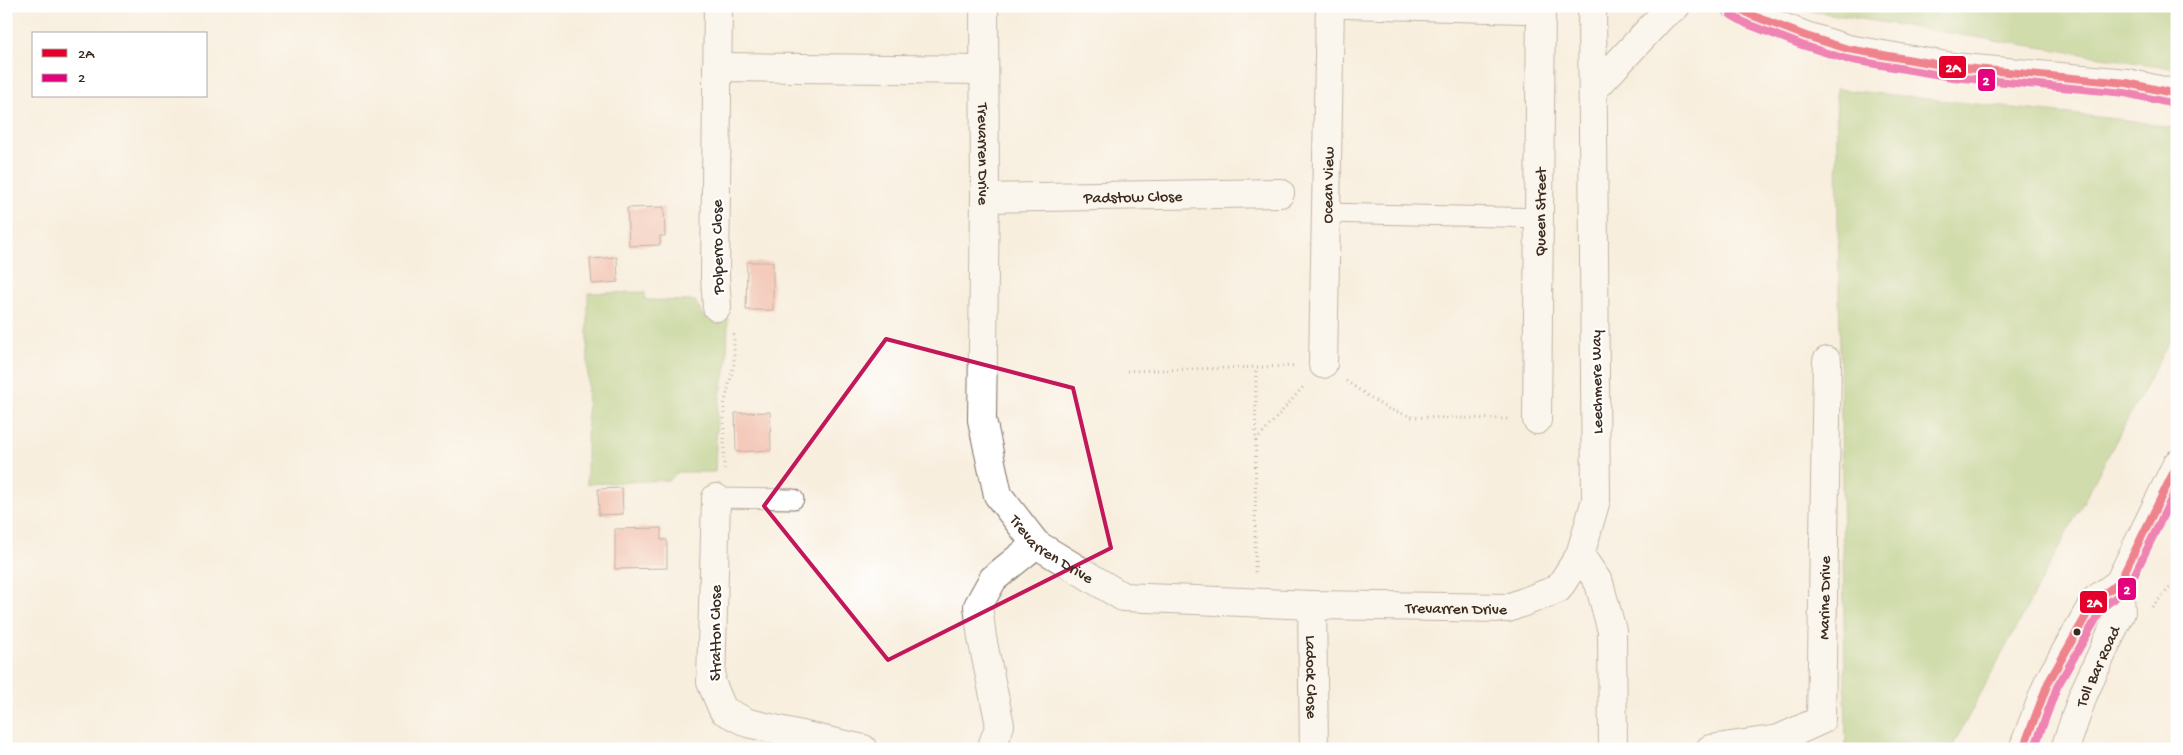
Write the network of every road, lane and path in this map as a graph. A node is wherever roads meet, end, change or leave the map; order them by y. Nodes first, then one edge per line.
1 (718, 6) edge
2 (984, 6) edge
3 (1592, 6) edge
4 (1676, 6) edge
5 (1736, 6) edge
6 (1330, 7) edge
7 (1541, 10) edge
8 (717, 67) junction
9 (984, 70) junction
10 (1593, 90) junction
11 (2177, 94) edge
12 (1280, 193) dead end
13 (984, 198) junction
14 (1325, 213) junction
15 (1538, 218) junction
16 (717, 307) joint
17 (1827, 361) dead end
18 (1323, 364) junction
19 (1256, 367) junction
20 (1126, 371) dead end
21 (1537, 420) joint
22 (1256, 441) junction
23 (2177, 464) edge
24 (716, 498) junction
25 (794, 499) dead end
26 (1036, 544) junction
27 (1580, 554) junction
28 (2119, 582) junction
29 (1255, 603) junction
30 (1312, 605) junction
31 (863, 749) edge
32 (991, 749) edge
33 (1314, 749) edge
34 (1613, 749) edge
35 (1710, 749) edge
36 (2023, 749) edge
37 (2065, 749) edge

1 - 8 street, Polperro Close
2 - 9 street, Trevarren Drive
3 - 10 street, Leechmere Way
4 - 10 street
5 - 11 street
6 - 7 lane
6 - 14 street, Ocean View
7 - 15 street, Queen Street
8 - 9 street
8 - 16 street, Polperro Close
9 - 13 street, Trevarren Drive
10 - 27 street, Leechmere Way
12 - 13 street, Padstow Close
13 - 26 street, Trevarren Drive
14 - 15 lane
14 - 18 street, Ocean View
15 - 21 street, Queen Street
16 - 24 path, Polperro Close
17 - 35 street, Marine Drive
18 - 19 path
18 - 21 path
18 - 22 path
19 - 20 path
19 - 22 path
22 - 29 path
23 - 28 street, Toll Bar Road
24 - 25 lane
24 - 31 street, Stratton Close
26 - 29 street, Trevarren Drive
26 - 32 street
27 - 30 street, Trevarren Drive
27 - 34 street
28 - 36 street, Toll Bar Road
28 - 37 street, Toll Bar Road
29 - 30 street, Trevarren Drive
30 - 33 street, Ladock Close

